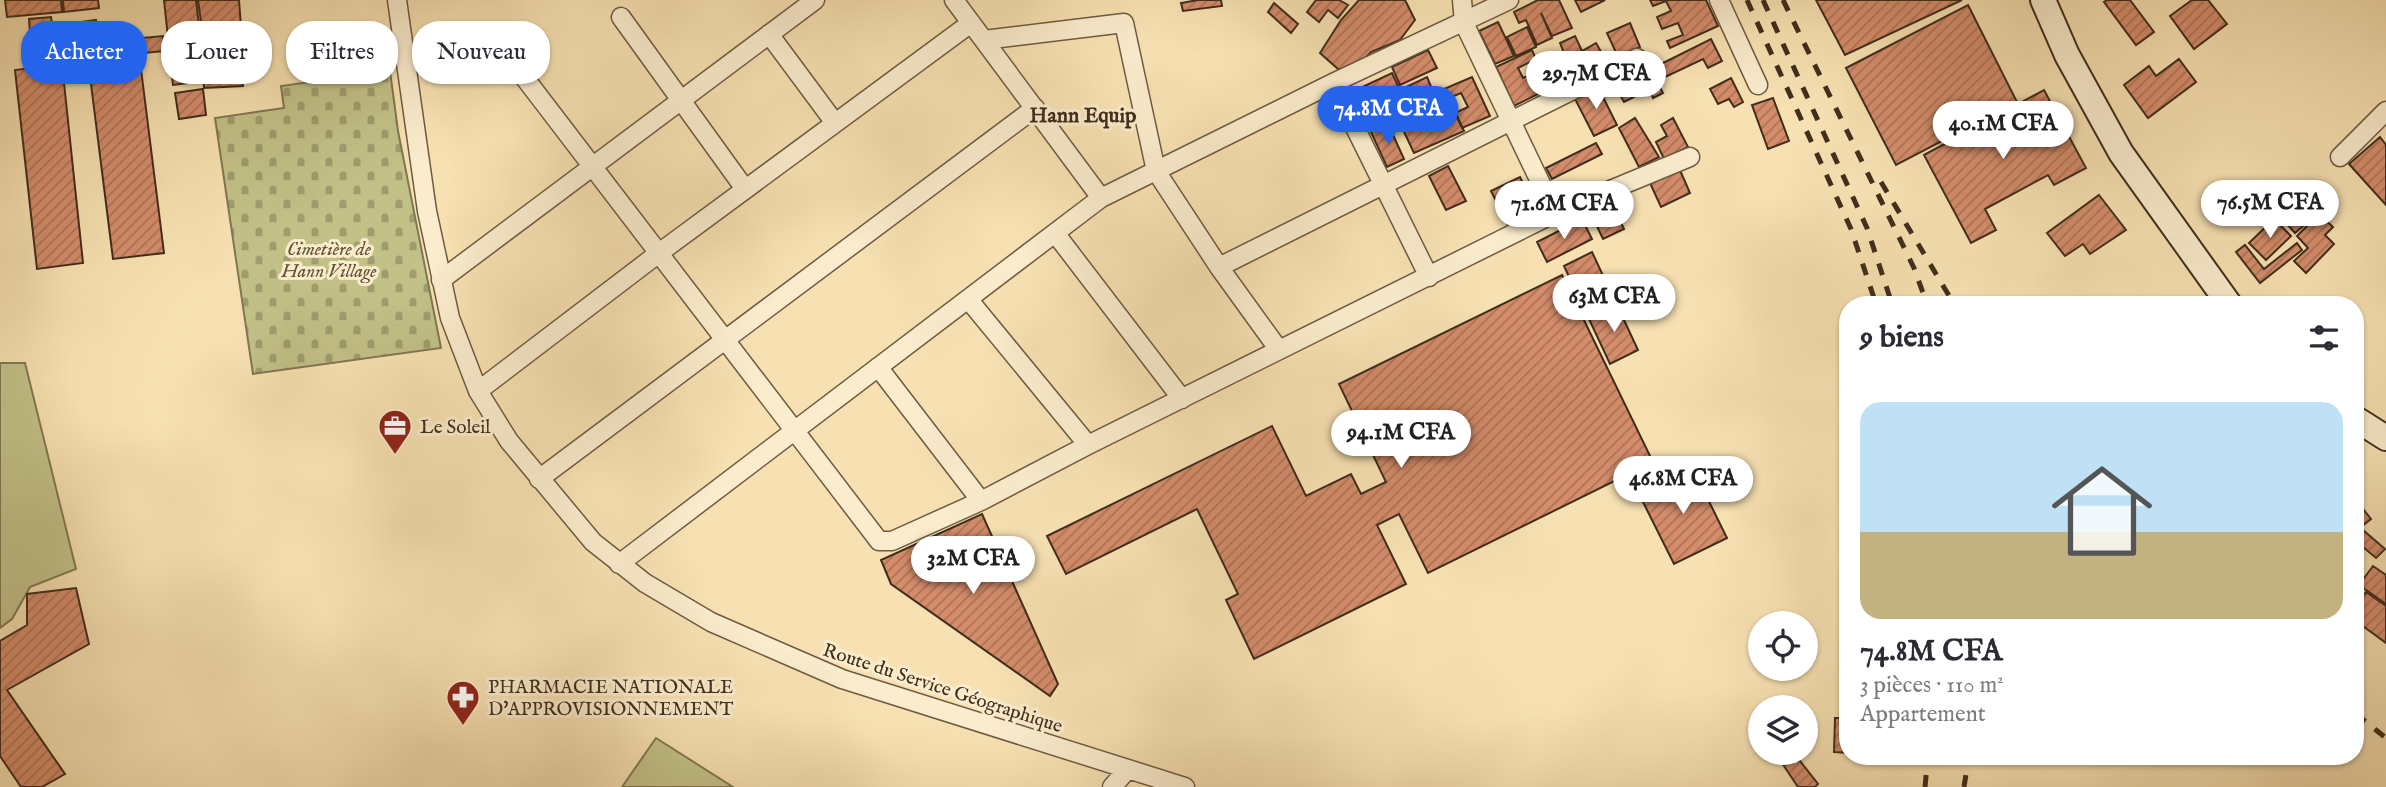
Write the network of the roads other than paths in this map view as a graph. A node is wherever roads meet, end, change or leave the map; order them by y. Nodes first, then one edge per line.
1 (397, 0) edge
2 (815, 0) edge
3 (954, 0) edge
4 (1462, 0) edge
5 (1508, 0) edge
6 (1719, 0) edge
7 (2043, 0) edge
8 (621, 17) dead end
9 (971, 23) junction
10 (1464, 23) junction
11 (769, 34) junction
12 (984, 40) junction
13 (1637, 58) dead end
14 (1333, 83) junction
15 (529, 84) edge
16 (1758, 85) dead end
17 (681, 100) junction
18 (1035, 108) junction
19 (2384, 116) edge
20 (1510, 122) junction
21 (835, 123) junction
22 (1690, 157) dead end
23 (2340, 157) dead end
24 (593, 167) junction
25 (1156, 171) junction
26 (1383, 185) junction
27 (746, 189) junction
28 (1101, 198) junction
29 (1555, 213) junction
30 (1055, 233) junction
31 (659, 253) junction
32 (1219, 267) junction
33 (1429, 277) junction
34 (441, 280) junction
35 (2223, 296) edge
36 (968, 299) junction
37 (725, 340) junction
38 (1279, 350) junction
39 (878, 367) junction
40 (478, 391) junction
41 (1182, 399) junction
42 (2364, 424) edge
43 (795, 431) junction
44 (2386, 438) edge
45 (1087, 446) junction
46 (539, 479) junction
47 (981, 501) junction
48 (620, 564) junction
49 (1128, 769) junction
50 (1112, 787) edge
51 (1185, 787) edge

1 - 34 street, Route du Service Géographique
2 - 11 street
3 - 9 street
4 - 10 street
5 - 10 street
6 - 16 street
7 - 35 main road
8 - 17 street
9 - 12 street
9 - 21 street
10 - 14 street
10 - 20 street
11 - 17 street
11 - 21 street
12 - 18 street
12 - 25 street
13 - 20 street
14 - 25 street
14 - 26 street
15 - 24 street
17 - 24 street
17 - 27 street
18 - 28 street
18 - 37 street
19 - 23 street
20 - 26 street
20 - 29 street
21 - 27 street
22 - 29 street
24 - 31 street
24 - 34 street
25 - 28 street
25 - 32 street
26 - 32 street
26 - 33 street
27 - 31 street
28 - 30 street
29 - 33 street
30 - 36 street
30 - 41 street
31 - 37 street
31 - 40 street
32 - 38 street
33 - 38 street
34 - 40 street, Route du Service Géographique
36 - 39 street
36 - 45 street
37 - 43 street
37 - 46 street
38 - 41 street
39 - 43 street
39 - 47 street
40 - 46 street, Route du Service Géographique
41 - 45 street
42 - 44 main road
43 - 47 street
43 - 48 street
45 - 47 street
46 - 48 street, Route du Service Géographique
48 - 49 street, Route du Service Géographique
49 - 50 street
49 - 51 street, Route du Service Géographique

